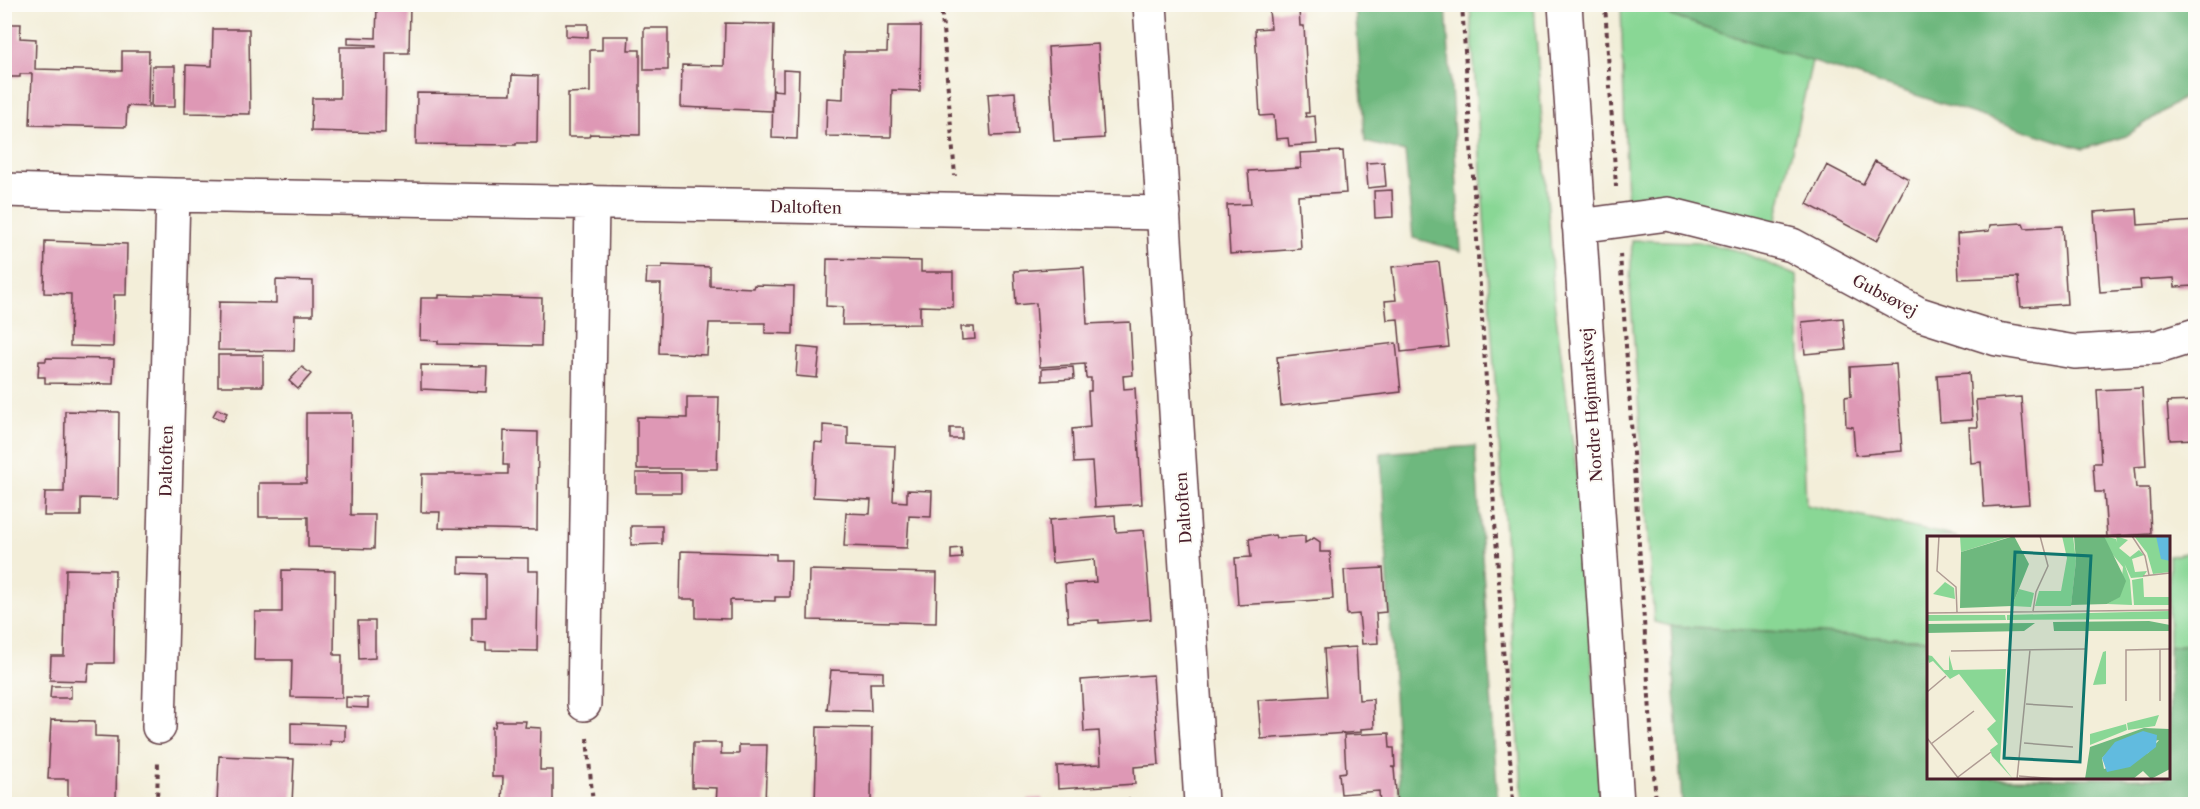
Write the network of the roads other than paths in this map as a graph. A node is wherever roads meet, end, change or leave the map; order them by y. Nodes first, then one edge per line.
1 (1150, 4) edge
2 (1565, 4) edge
3 (4, 190) edge
4 (173, 195) junction
5 (592, 202) junction
6 (1164, 213) junction
7 (1579, 226) junction
8 (2196, 335) edge
9 (584, 704) road end
10 (159, 727) road end
11 (1202, 803) dead end
12 (1617, 804) edge

1 - 6 street, Daltoften
2 - 7 street, Nordre Højmarksvej
3 - 4 street, Daltoften
4 - 5 street, Daltoften
4 - 10 street, Daltoften
5 - 6 street, Daltoften
5 - 9 street
6 - 11 street, Daltoften
7 - 8 street, Gubsøvej
7 - 12 street, Nordre Højmarksvej

